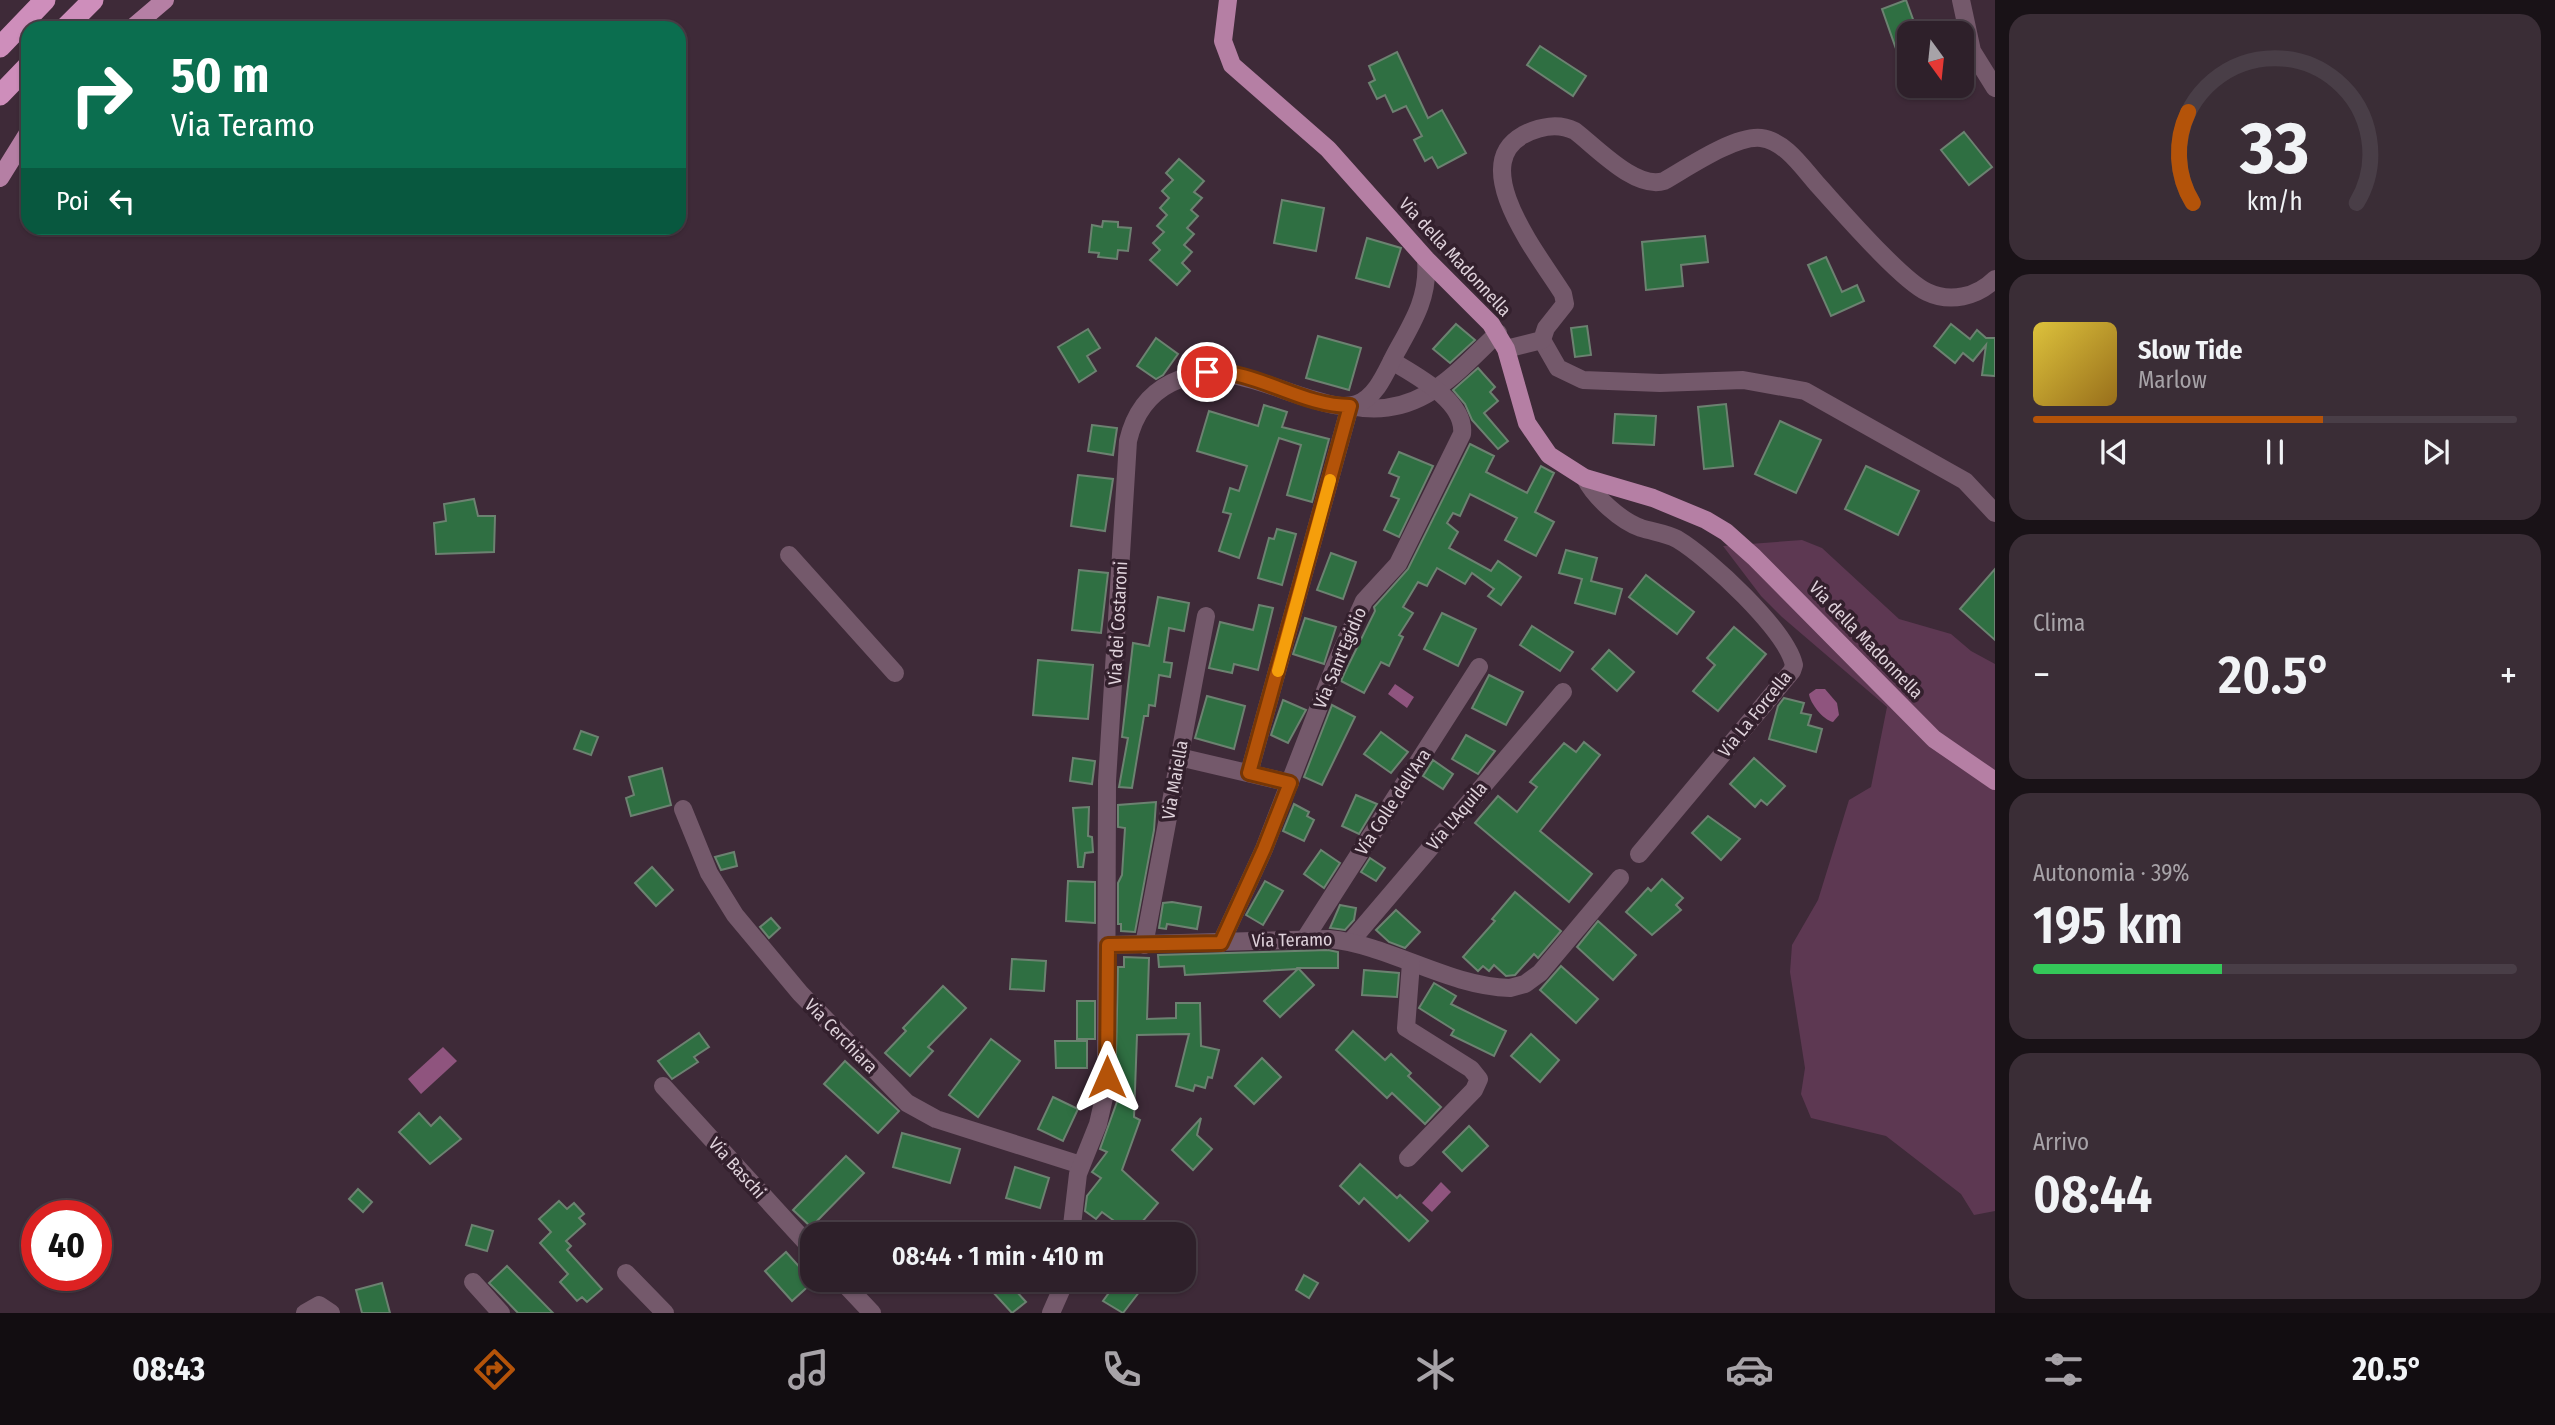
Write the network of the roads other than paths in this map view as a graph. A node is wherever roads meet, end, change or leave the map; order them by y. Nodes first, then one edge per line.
1 (45, 0) edge
2 (93, 0) edge
3 (164, 0) edge
4 (1228, 0) edge
5 (1961, 0) edge
6 (25, 21) edge
7 (72, 21) edge
8 (140, 21) edge
9 (21, 25) edge
10 (0, 47) edge
11 (21, 73) edge
12 (1995, 88) edge
13 (0, 95) edge
14 (21, 144) edge
15 (0, 178) edge
16 (1426, 259) junction
17 (1995, 279) edge
18 (1542, 340) junction
19 (1502, 341) junction
20 (1392, 361) junction
21 (1438, 390) junction
22 (1350, 406) junction
23 (1585, 478) junction
24 (1995, 513) edge
25 (789, 555) dead end
26 (1206, 616) dead end
27 (1479, 667) dead end
28 (895, 673) dead end
29 (1563, 692) dead end
30 (1179, 757) junction
31 (1249, 773) junction
32 (1995, 781) edge
33 (1290, 783) junction
34 (683, 809) dead end
35 (1639, 854) dead end
36 (1620, 877) dead end
37 (1306, 937) junction
38 (1351, 941) junction
39 (1221, 943) junction
40 (1108, 945) junction
41 (1144, 945) junction
42 (1411, 963) junction
43 (663, 1086) dead end
44 (1408, 1157) dead end
45 (1081, 1165) junction
46 (1072, 1222) edge
47 (800, 1236) edge
48 (626, 1273) dead end
49 (473, 1282) dead end
50 (852, 1292) edge
51 (1060, 1292) edge
52 (305, 1313) edge
53 (331, 1313) edge
54 (501, 1313) edge
55 (665, 1313) edge
56 (872, 1313) edge
57 (1051, 1313) edge

1 - 6 highway
2 - 7 highway
3 - 8 main road
4 - 16 main road, Via della Madonnella
5 - 12 street
9 - 10 highway
11 - 13 highway
14 - 15 main road
16 - 19 main road, Via della Madonnella
16 - 20 street
17 - 18 street
18 - 19 street
18 - 24 street
19 - 21 street
19 - 23 main road, Via della Madonnella
20 - 21 street
20 - 22 street
21 - 22 street
21 - 33 street, Via Sant'Egidio
22 - 31 street
22 - 40 street, Via dei Costaroni
23 - 32 main road, Via della Madonnella
23 - 35 street, Via La Forcella
25 - 28 street
26 - 30 street, Via Maiella
27 - 37 street, Via Colle dell'Ara
29 - 38 street, Via L'Aquila
30 - 31 street
30 - 41 street, Via Maiella
31 - 33 street
33 - 39 street, Via Sant'Egidio
34 - 45 street, Via Cerchiara
36 - 42 street
37 - 38 street, Via Teramo
37 - 39 street, Via Teramo
38 - 42 street
39 - 41 street, Via Teramo
40 - 41 street, Via Teramo
40 - 45 street, Via dei Costaroni
42 - 44 street
43 - 47 street, Via Baschi
45 - 46 street, Via dei Costaroni
48 - 55 street
49 - 54 street
50 - 56 street
51 - 57 street
52 - 53 street

